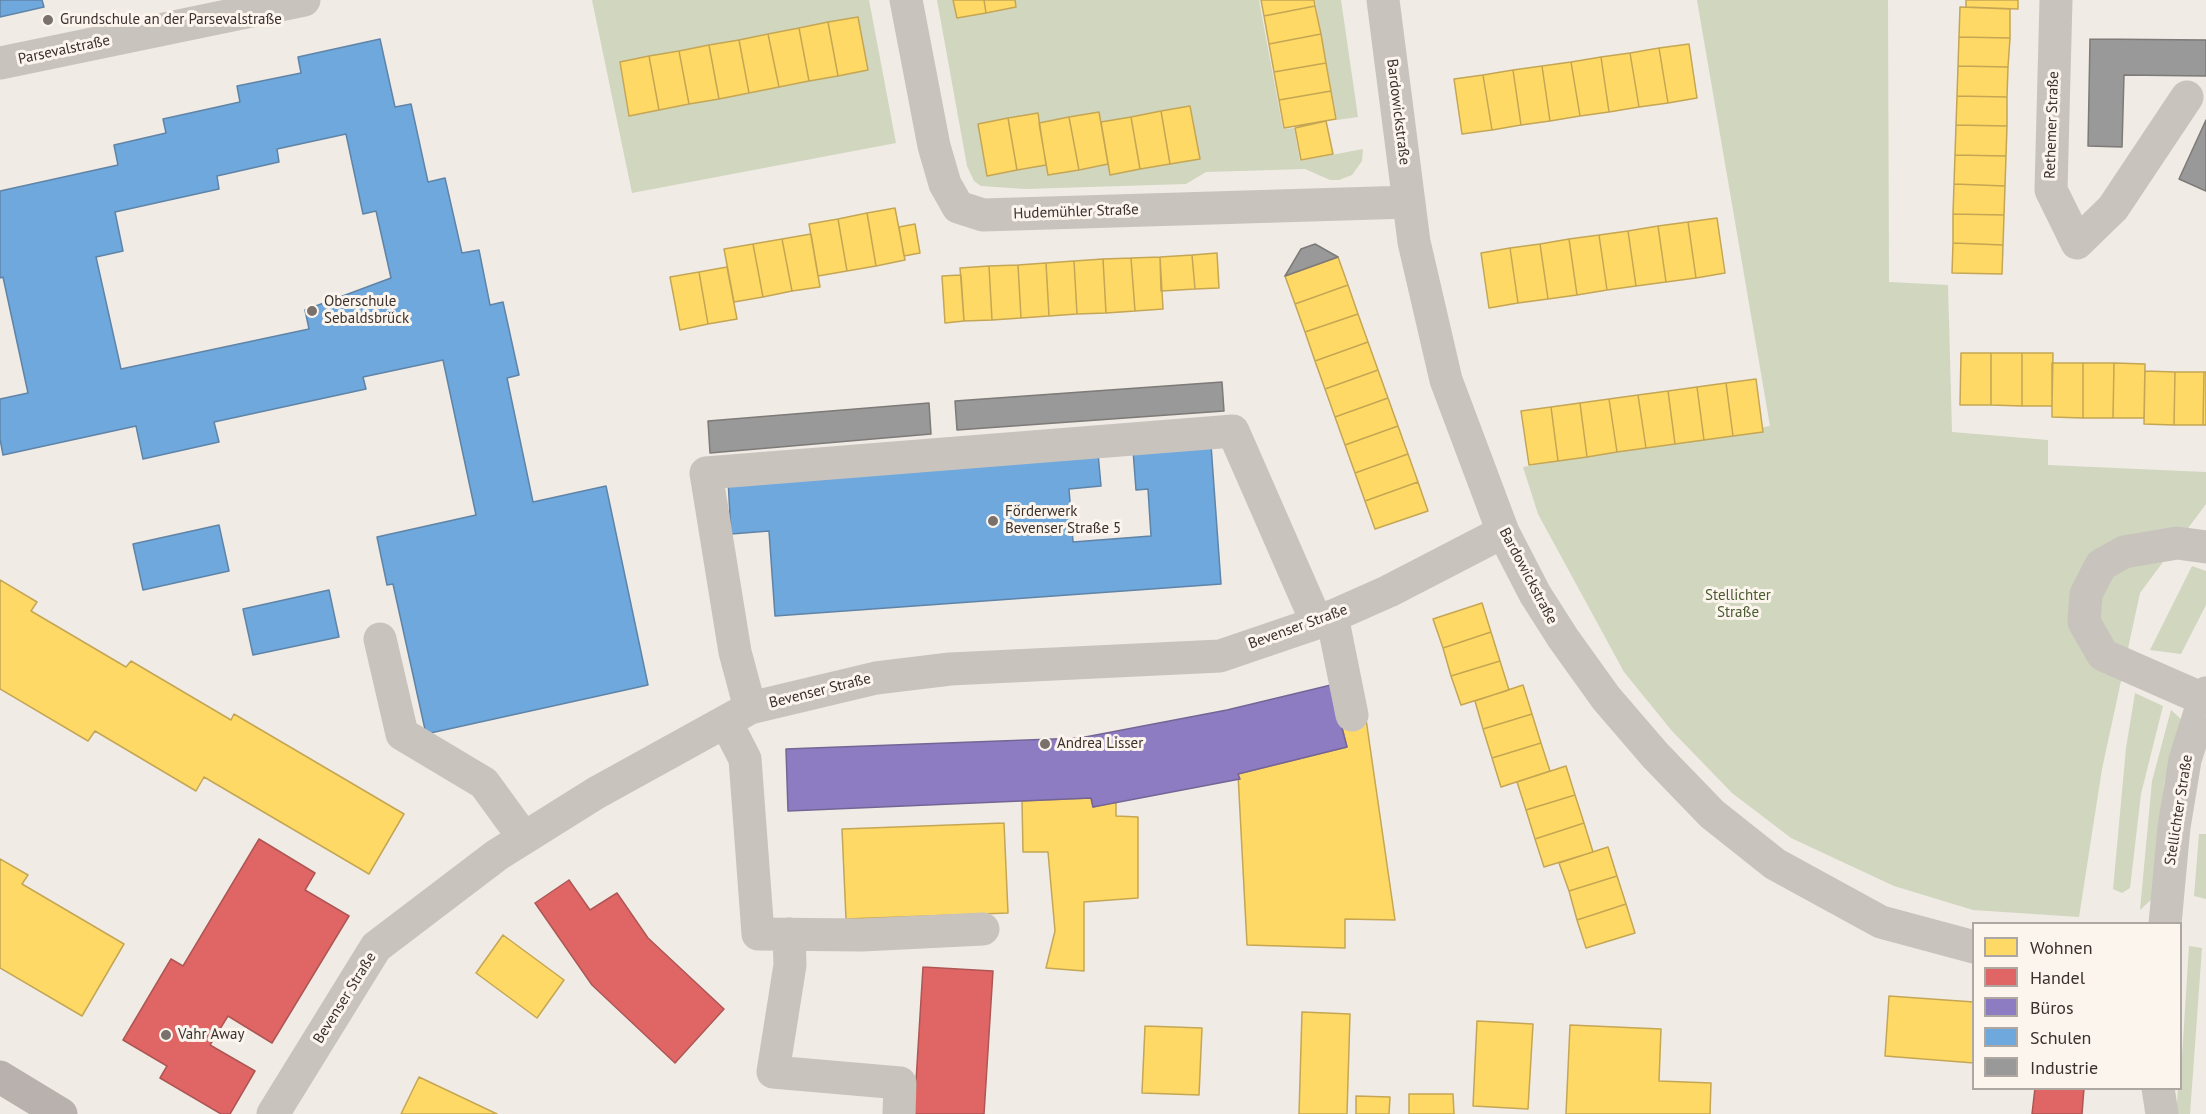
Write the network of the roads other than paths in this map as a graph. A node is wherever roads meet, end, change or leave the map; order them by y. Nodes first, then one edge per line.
1 (304, 0) edge
2 (906, 0) edge
3 (1383, 0) edge
4 (2056, 0) edge
5 (0, 63) edge
6 (2187, 97) dead end
7 (1409, 202) junction
8 (1503, 532) junction
9 (2206, 547) edge
10 (1325, 620) junction
11 (380, 639) dead end
12 (2205, 696) edge
13 (738, 715) junction
14 (1352, 715) dead end
15 (524, 838) junction
16 (2165, 922) edge
17 (983, 929) dead end
18 (789, 934) junction
19 (1972, 946) edge
20 (0, 1077) edge
21 (61, 1114) edge
22 (273, 1114) edge
23 (899, 1114) edge

1 - 5 street, Parsevalstraße
2 - 7 street, Hudemühler Straße
3 - 7 street, Bardowickstraße
4 - 6 street, Rethemer Straße
7 - 8 street, Bardowickstraße
8 - 10 street, Bevenser Straße
8 - 19 street, Bardowickstraße
9 - 12 street, Stellichter Straße
10 - 13 street, Bevenser Straße
10 - 13 street
10 - 14 street
11 - 15 street
12 - 16 street, Stellichter Straße
13 - 15 street, Bevenser Straße
13 - 18 street
15 - 22 street, Bevenser Straße
17 - 18 street
18 - 23 street
20 - 21 main road

